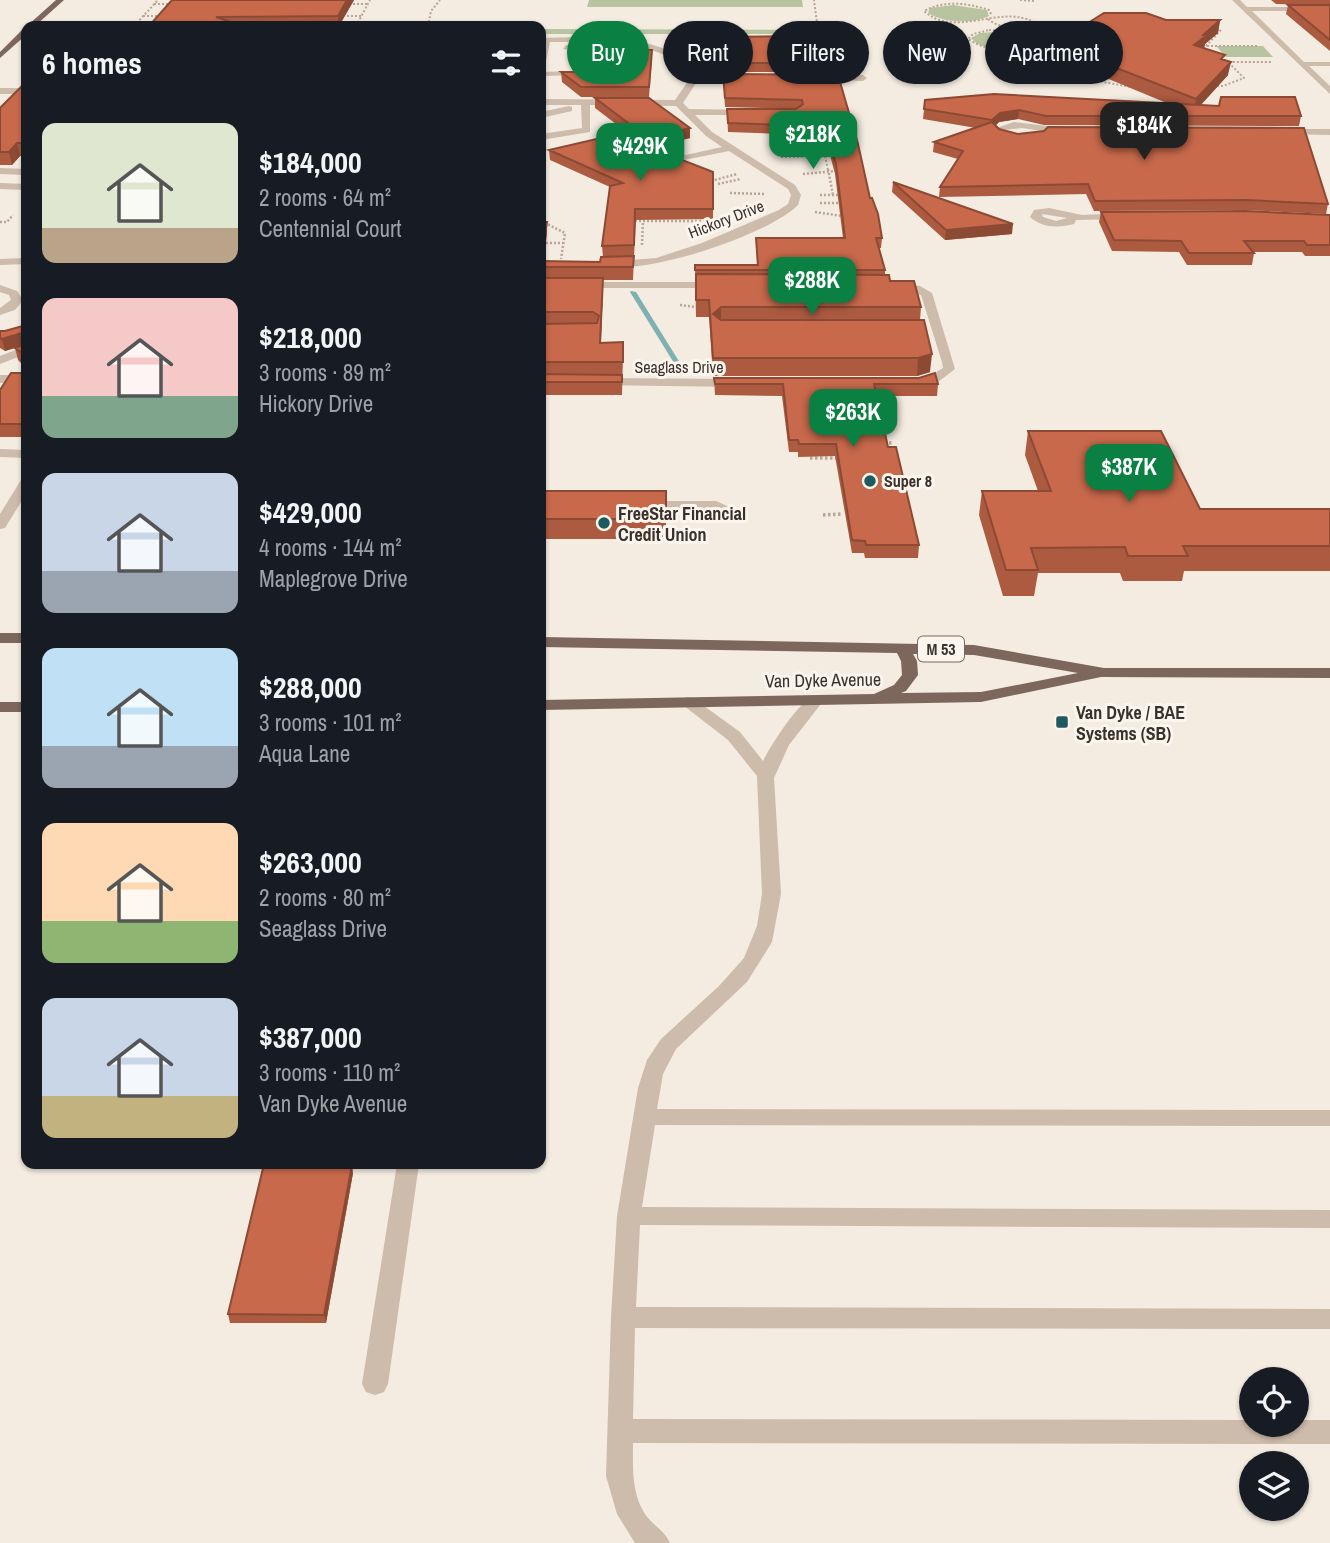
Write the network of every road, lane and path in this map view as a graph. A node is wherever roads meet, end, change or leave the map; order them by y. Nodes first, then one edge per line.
1 (60, 0) edge
2 (158, 0) edge
3 (370, 0) edge
4 (440, 0) edge
5 (814, 0) edge
6 (1020, 0) edge
7 (1236, 0) edge
8 (1034, 1) edge
9 (353, 4) dead end
10 (367, 4) junction
11 (154, 5) junction
12 (177, 5) edge
13 (1245, 9) junction
14 (1330, 9) edge
15 (144, 16) junction
16 (167, 16) edge
17 (347, 16) edge
18 (361, 16) junction
19 (990, 18) junction
20 (37, 21) edge
21 (139, 21) edge
22 (358, 21) edge
23 (429, 21) edge
24 (817, 21) edge
25 (992, 21) edge
26 (1032, 21) edge
27 (1221, 30) edge
28 (985, 32) edge
29 (21, 36) edge
30 (546, 42) edge
31 (546, 42) edge
32 (985, 46) edge
33 (1265, 46) dead end
34 (663, 52) edge
35 (0, 56) edge
36 (1220, 60) edge
37 (1228, 62) junction
38 (1280, 62) dead end
39 (1302, 64) junction
40 (1330, 64) edge
41 (546, 74) edge
42 (753, 77) edge
43 (762, 77) edge
44 (690, 84) edge
45 (1120, 84) edge
46 (1133, 86) edge
47 (1210, 86) edge
48 (0, 91) edge
49 (21, 91) edge
50 (1330, 91) edge
51 (546, 102) edge
52 (585, 102) junction
53 (678, 103) junction
54 (687, 112) junction
55 (758, 112) edge
56 (546, 114) edge
57 (638, 128) edge
58 (1042, 131) edge
59 (1070, 131) edge
60 (606, 132) dead end
61 (1275, 132) edge
62 (1330, 132) edge
63 (546, 136) edge
64 (729, 148) junction
65 (823, 156) junction
66 (835, 156) edge
67 (773, 158) dead end
68 (648, 166) edge
69 (827, 166) junction
70 (834, 166) edge
71 (0, 171) edge
72 (21, 171) edge
73 (21, 172) edge
74 (740, 174) dead end
75 (803, 174) dead end
76 (829, 175) junction
77 (746, 177) dead end
78 (711, 181) edge
79 (718, 184) dead end
80 (0, 185) edge
81 (21, 187) edge
82 (832, 190) junction
83 (730, 193) dead end
84 (765, 194) dead end
85 (820, 195) dead end
86 (820, 203) dead end
87 (844, 203) edge
88 (815, 212) dead end
89 (13, 215) dead end
90 (842, 216) junction
91 (850, 216) edge
92 (1139, 216) edge
93 (1073, 217) dead end
94 (644, 221) junction
95 (712, 221) edge
96 (843, 221) junction
97 (851, 221) edge
98 (0, 222) edge
99 (546, 224) edge
100 (844, 227) edge
101 (635, 234) edge
102 (643, 234) junction
103 (546, 243) edge
104 (563, 243) junction
105 (644, 249) dead end
106 (561, 259) edge
107 (21, 261) edge
108 (0, 262) edge
109 (594, 264) edge
110 (546, 285) edge
111 (735, 285) edge
112 (881, 285) edge
113 (0, 288) edge
114 (16, 296) junction
115 (0, 302) edge
116 (0, 312) edge
117 (21, 352) edge
118 (0, 360) edge
119 (0, 379) edge
120 (21, 379) edge
121 (583, 382) edge
122 (746, 383) edge
123 (905, 383) edge
124 (883, 443) edge
125 (894, 443) dead end
126 (0, 453) edge
127 (21, 453) edge
128 (810, 458) edge
129 (847, 458) edge
130 (21, 491) edge
131 (623, 505) edge
132 (733, 512) dead end
133 (841, 514) dead end
134 (823, 515) dead end
135 (0, 525) edge
136 (0, 638) edge
137 (21, 638) edge
138 (546, 642) edge
139 (902, 648) junction
140 (1104, 673) junction
141 (1330, 673) edge
142 (868, 699) junction
143 (816, 700) junction
144 (687, 702) junction
145 (546, 705) edge
146 (0, 707) edge
147 (21, 707) edge
148 (765, 775) junction
149 (645, 1117) junction
150 (1330, 1118) edge
151 (407, 1169) edge
152 (629, 1216) junction
153 (1330, 1219) edge
154 (623, 1317) junction
155 (1330, 1319) edge
156 (375, 1384) dead end
157 (620, 1431) junction
158 (1330, 1432) edge
159 (656, 1543) edge

1 - 20 main road
2 - 11 path
3 - 10 path
4 - 23 path
5 - 24 path
6 - 8 path
7 - 13 street
9 - 10 path
10 - 18 path
11 - 12 path
11 - 15 path
13 - 14 street
13 - 39 street
15 - 16 path
15 - 21 path
17 - 18 path
18 - 22 path
19 - 19 path
19 - 25 path
19 - 26 path
27 - 33 path
28 - 32 path
29 - 35 main road
30 - 34 street
31 - 41 street
36 - 37 path
37 - 38 path
37 - 47 path
39 - 40 street
39 - 50 street
42 - 43 street
44 - 53 street
45 - 46 path
48 - 49 street
51 - 52 street
52 - 53 street
52 - 56 street
52 - 63 street
53 - 54 street, Hickory Drive
54 - 55 street
54 - 64 street, Hickory Drive
57 - 60 path
58 - 59 street
61 - 62 street
64 - 68 street
64 - 109 street, Hickory Drive
65 - 66 path
65 - 67 path
65 - 69 path
69 - 70 path
69 - 76 path
71 - 72 street
73 - 80 street
74 - 78 path
75 - 76 path
76 - 76 path
76 - 82 path
77 - 79 path
80 - 81 street
82 - 82 path
82 - 85 path
83 - 84 path
86 - 87 path
88 - 90 path
89 - 98 path
90 - 91 path
90 - 96 path
92 - 93 street
94 - 94 path
94 - 95 path
94 - 102 path
96 - 97 path
96 - 100 path
99 - 104 path
101 - 102 path
102 - 105 path
103 - 104 path
104 - 106 path
107 - 108 street
110 - 111 street
112 - 123 street
113 - 114 street
114 - 115 street
114 - 116 street
117 - 118 street
119 - 120 street
121 - 122 street, Seaglass Drive
124 - 125 path
126 - 127 street
128 - 129 path
130 - 135 street
131 - 132 street
133 - 134 path
136 - 137 main road
138 - 139 main road, Van Dyke Avenue / M 53
139 - 140 main road, Van Dyke Avenue / M 53
139 - 142 main road
140 - 141 main road, Van Dyke Avenue / M 53
140 - 142 main road, Van Dyke Avenue / M 53
142 - 143 main road, Van Dyke Avenue / M 53
143 - 144 main road, Van Dyke Avenue / M 53
143 - 148 street
144 - 145 main road, Van Dyke Avenue / M 53
144 - 148 street
146 - 147 main road
148 - 149 street
149 - 150 street
149 - 152 street
151 - 156 street
152 - 153 street
152 - 154 street
154 - 155 street
154 - 157 street
157 - 158 street
157 - 159 street

